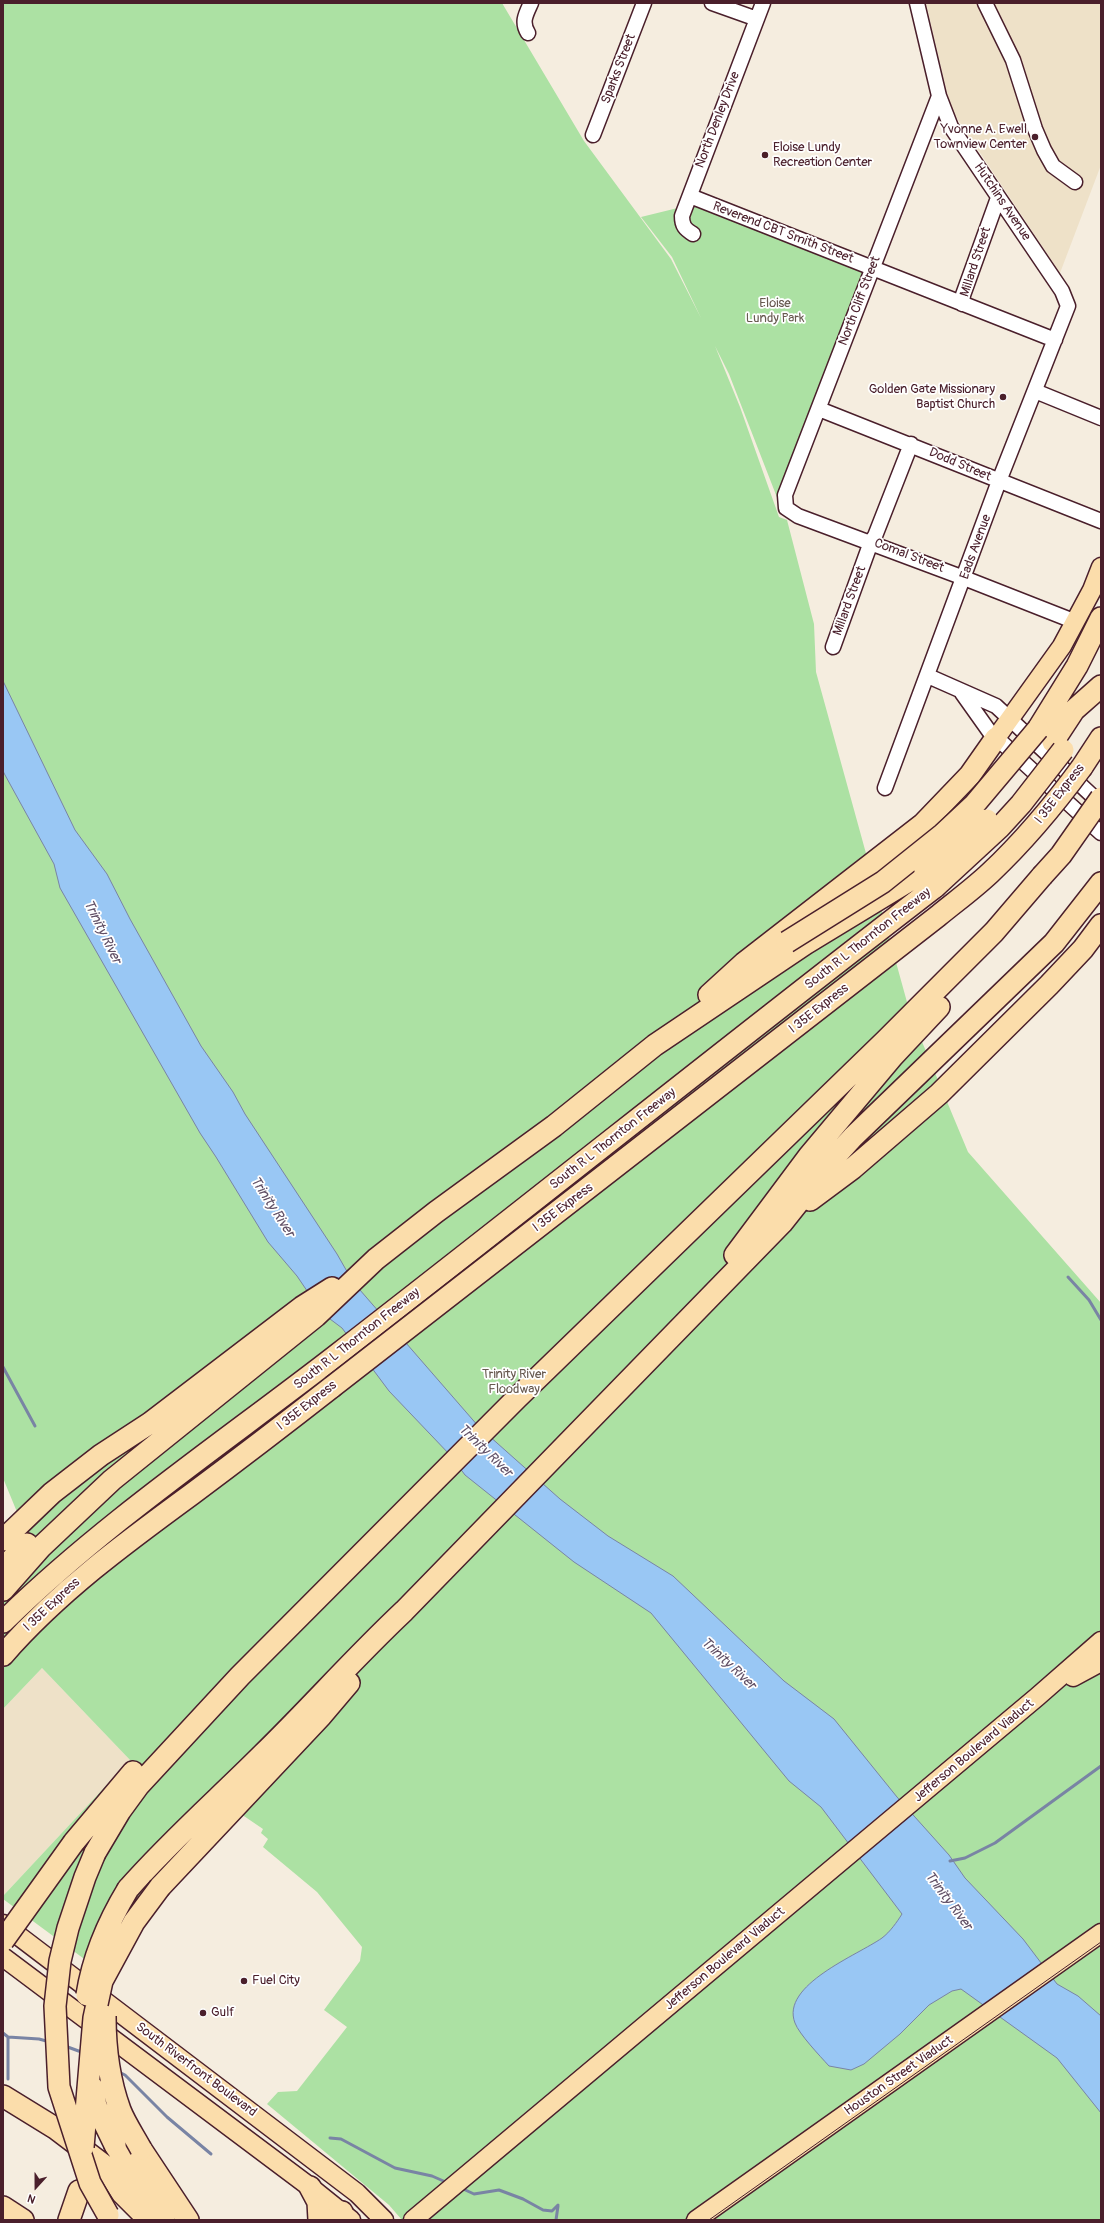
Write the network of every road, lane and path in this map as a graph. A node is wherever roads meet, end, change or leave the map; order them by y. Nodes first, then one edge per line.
1 (530, 3) edge
2 (644, 3) edge
3 (712, 3) edge
4 (763, 3) edge
5 (917, 3) edge
6 (985, 3) edge
7 (756, 19) junction
8 (528, 34) dead end
9 (939, 96) junction
10 (594, 135) dead end
11 (1075, 182) dead end
12 (690, 196) junction
13 (998, 198) junction
14 (693, 234) dead end
15 (872, 268) junction
16 (962, 304) junction
17 (1068, 306) joint
18 (1054, 340) junction
19 (1035, 391) junction
20 (819, 409) junction
21 (1101, 418) edge
22 (911, 444) junction
23 (999, 481) junction
24 (786, 508) joint
25 (1101, 521) edge
26 (871, 542) junction
27 (1101, 567) edge
28 (964, 578) junction
29 (1101, 618) edge
30 (1076, 622) junction
31 (833, 647) dead end
32 (928, 676) junction
33 (1101, 686) edge
34 (962, 692) junction
35 (1010, 719) junction
36 (996, 738) junction
37 (1101, 738) edge
38 (1051, 740) junction
39 (885, 788) dead end
40 (1101, 798) edge
41 (1101, 804) edge
42 (1101, 833) edge
43 (1101, 883) edge
44 (1101, 925) edge
45 (966, 969) junction
46 (710, 995) junction
47 (655, 1045) junction
48 (782, 1223) junction
49 (376, 1259) junction
50 (578, 1431) junction
51 (3, 1540) edge
52 (36, 1543) junction
53 (3, 1568) edge
54 (3, 1590) edge
55 (404, 1611) junction
56 (3, 1622) edge
57 (1101, 1641) edge
58 (3, 1655) edge
59 (1101, 1662) edge
60 (1037, 1698) junction
61 (217, 1700) junction
62 (154, 1859) junction
63 (3, 1924) edge
64 (1101, 1933) edge
65 (3, 1941) edge
66 (8, 1961) edge
67 (116, 2009) junction
68 (3, 2096) edge
69 (3, 2111) edge
70 (117, 2186) junction
71 (310, 2187) junction
72 (3, 2207) edge
73 (110, 2217) edge
74 (342, 2217) edge
75 (23, 2220) edge
76 (69, 2220) edge
77 (148, 2220) edge
78 (164, 2220) edge
79 (188, 2220) edge
80 (319, 2220) edge
81 (370, 2220) edge
82 (384, 2220) edge
83 (413, 2220) edge
84 (696, 2220) edge

1 - 8 street
2 - 10 street, Sparks Street
3 - 7 street
4 - 7 street, North Denley Drive
5 - 9 street, Hutchins Avenue
6 - 11 street
7 - 12 street, North Denley Drive
9 - 13 street, Hutchins Avenue
9 - 15 street, North Cliff Street
12 - 14 street, North Denley Drive
12 - 15 street, Reverend CBT Smith Street
13 - 16 street, Millard Street
13 - 17 street, Hutchins Avenue
15 - 16 street, Reverend CBT Smith Street
15 - 20 street, North Cliff Street
16 - 18 street, Reverend CBT Smith Street
17 - 18 street, Eads Avenue
18 - 19 street, Eads Avenue
19 - 21 street
19 - 23 street, Eads Avenue
20 - 22 street, Dodd Street
20 - 24 street, North Cliff Street
22 - 23 street, Dodd Street
22 - 26 street, Millard Street
23 - 25 street, Dodd Street
23 - 28 street, Eads Avenue
24 - 26 street, Comal Street
26 - 28 street, Comal Street
26 - 31 street, Millard Street
27 - 30 main road
28 - 30 street, Comal Street
28 - 32 street, Eads Avenue
29 - 38 highway
30 - 35 main road
32 - 34 street
32 - 39 street, Eads Avenue
33 - 38 highway
34 - 35 street
34 - 36 street
35 - 36 main road
35 - 41 street
36 - 42 street
36 - 46 highway
37 - 58 highway, I 35E Express, bridge
38 - 46 highway, bridge
38 - 47 highway, bridge
38 - 56 highway, South R L Thornton Freeway, bridge
40 - 45 highway, bridge
43 - 48 highway
44 - 48 highway
45 - 50 highway
45 - 61 highway
46 - 47 highway
47 - 49 highway
48 - 50 highway
49 - 51 highway
49 - 52 highway
50 - 55 highway
52 - 53 highway
52 - 54 highway
55 - 62 highway
55 - 76 highway, bridge
57 - 60 main road
59 - 60 main road
60 - 83 main road, Jefferson Boulevard Viaduct
61 - 65 highway, bridge
61 - 73 highway, bridge
62 - 78 highway, bridge
62 - 79 highway, bridge
63 - 67 main road, South Riverfront Boulevard
64 - 84 main road, Houston Street Viaduct
66 - 67 main road
66 - 71 main road, South Riverfront Boulevard
67 - 82 main road, South Riverfront Boulevard
68 - 70 highway
69 - 70 highway
70 - 77 highway
71 - 74 main road, South Riverfront Boulevard
71 - 80 highway
72 - 75 highway
74 - 81 main road

